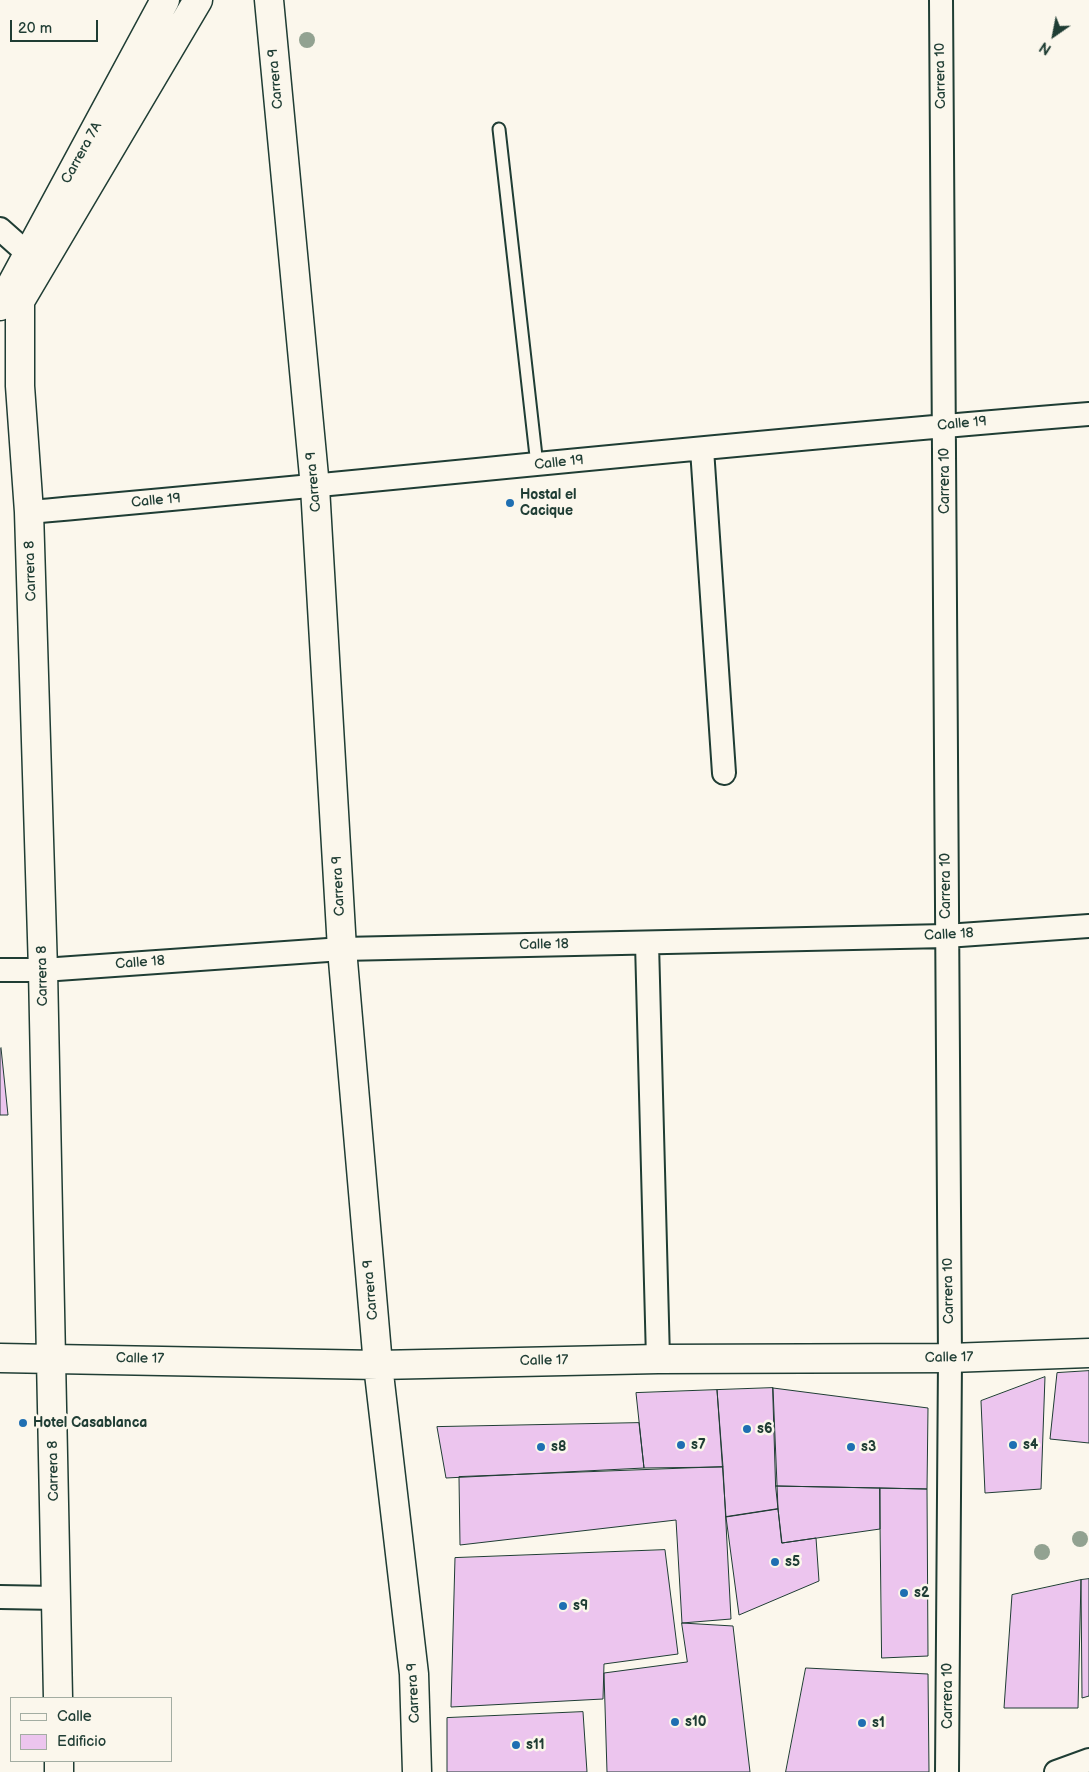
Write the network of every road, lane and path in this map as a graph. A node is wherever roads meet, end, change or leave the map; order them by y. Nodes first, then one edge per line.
1 (165, 0) edge
2 (198, 0) edge
3 (268, 0) edge
4 (941, 0) edge
5 (500, 129) dead end
6 (0, 229) edge
7 (35, 257) junction
8 (10, 304) edge
9 (0, 388) edge
10 (1089, 414) edge
11 (945, 425) junction
12 (22, 426) junction
13 (702, 449) junction
14 (537, 465) junction
15 (315, 487) junction
16 (29, 512) junction
17 (724, 773) dead end
18 (1089, 926) edge
19 (946, 936) junction
20 (647, 943) junction
21 (342, 949) junction
22 (0, 970) edge
23 (42, 970) junction
24 (1089, 1353) edge
25 (52, 1357) junction
26 (0, 1358) edge
27 (950, 1358) junction
28 (658, 1359) junction
29 (378, 1365) junction
30 (0, 1597) edge
31 (57, 1598) junction
32 (58, 1697) edge
33 (1089, 1760) edge
34 (417, 1772) edge
35 (947, 1772) edge
36 (1056, 1772) edge

1 - 7 street, Carrera 7A
2 - 7 street, Carrera 7A
3 - 15 street, Carrera 9
4 - 11 street, Carrera 10
5 - 14 lane
6 - 7 street
7 - 8 street, Carrera 8
8 - 12 street, Carrera 8
9 - 12 street
10 - 11 street, Calle 19
11 - 13 street, Calle 19
11 - 19 street, Carrera 10
12 - 16 street, Carrera 8
13 - 14 street, Calle 19
13 - 17 street
14 - 15 street, Calle 19
15 - 16 street, Calle 19
15 - 21 street, Carrera 9
16 - 23 street, Carrera 8
18 - 19 street, Calle 18
19 - 20 street, Calle 18
19 - 27 street, Carrera 10
20 - 21 street, Calle 18
20 - 28 street
21 - 23 street, Calle 18
21 - 29 street, Carrera 9
22 - 23 street, Calle 18
23 - 25 street, Carrera 8
24 - 27 street, Calle 17
25 - 26 street, Calle 17
25 - 29 street, Calle 17
25 - 31 street, Carrera 8
27 - 28 street, Calle 17
27 - 35 street, Carrera 10
28 - 29 street, Calle 17
29 - 34 street, Carrera 9
30 - 31 street
31 - 32 street, Carrera 8
33 - 36 street

